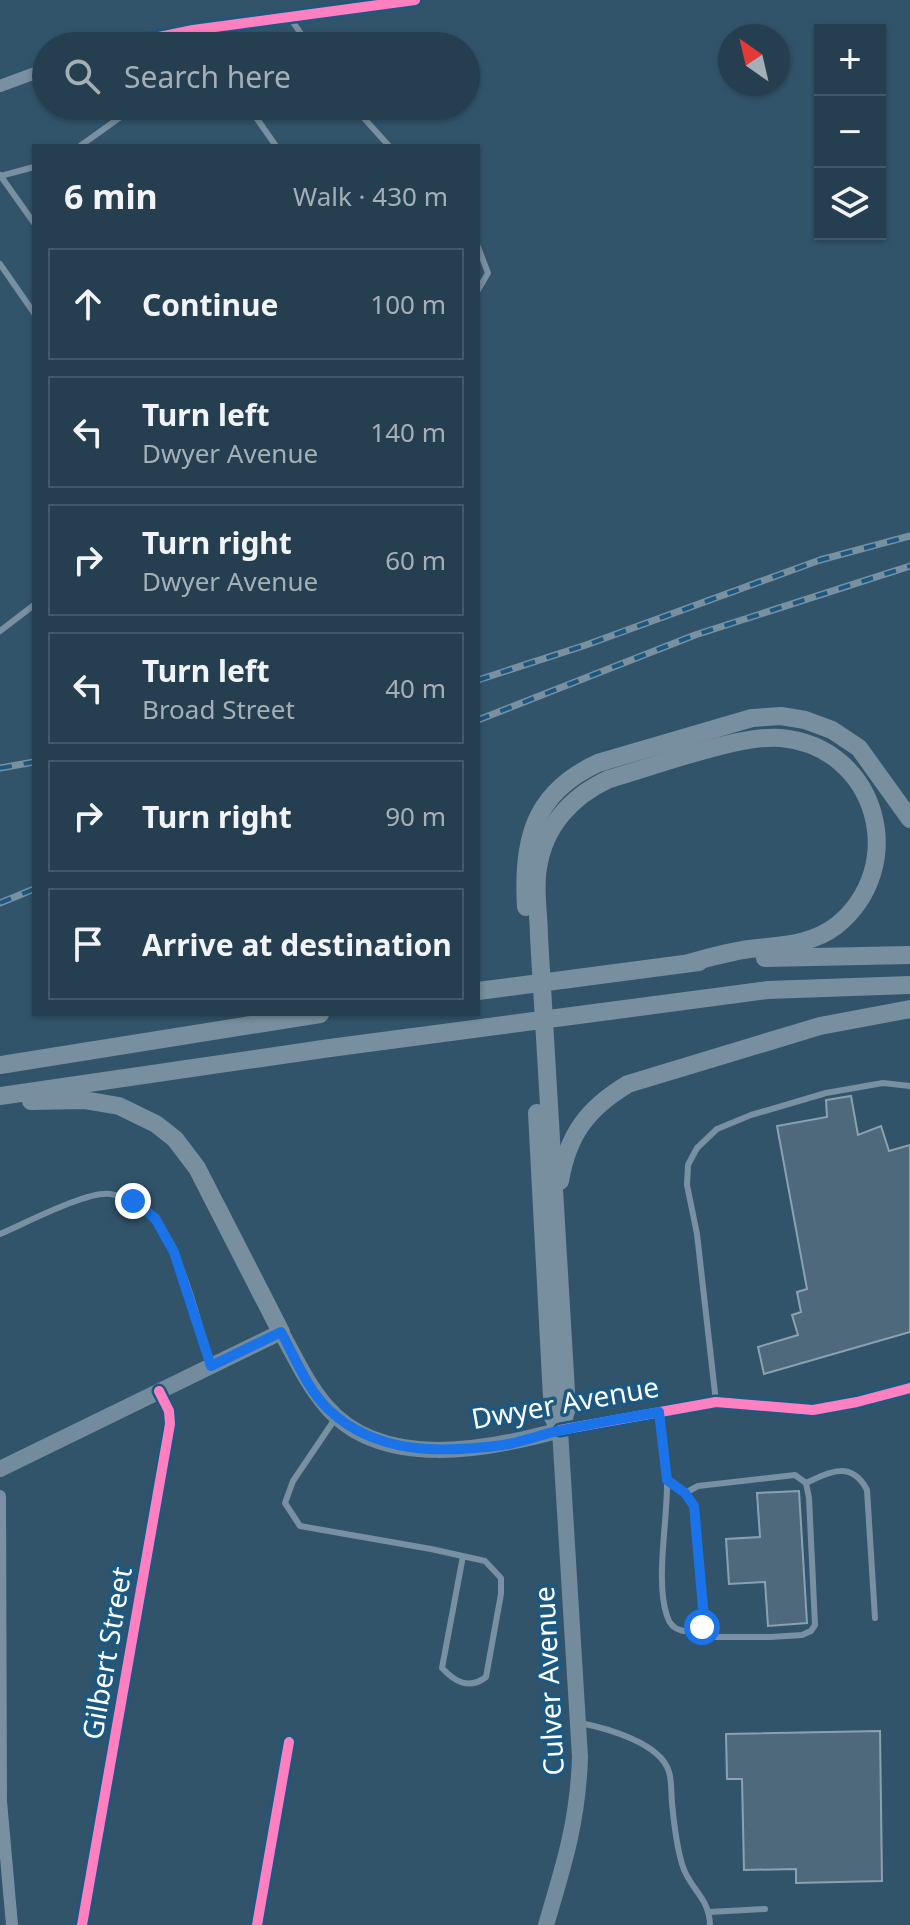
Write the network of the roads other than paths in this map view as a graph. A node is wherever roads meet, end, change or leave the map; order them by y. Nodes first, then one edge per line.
1 (415, 0) edge
2 (289, 16) junction
3 (193, 30) joint
4 (185, 32) edge
5 (300, 32) edge
6 (32, 74) edge
7 (0, 86) edge
8 (116, 120) edge
9 (258, 120) edge
10 (366, 120) edge
11 (83, 144) edge
12 (275, 144) edge
13 (387, 144) edge
14 (32, 168) edge
15 (0, 176) edge
16 (32, 220) edge
17 (480, 252) edge
18 (0, 264) edge
19 (480, 287) edge
20 (32, 310) edge
21 (32, 607) edge
22 (0, 631) edge
23 (910, 819) edge
24 (534, 938) junction
25 (910, 955) edge
26 (689, 963) junction
27 (910, 985) edge
28 (480, 991) edge
29 (910, 1009) edge
30 (307, 1016) edge
31 (539, 1064) junction
32 (0, 1065) edge
33 (910, 1086) edge
34 (0, 1098) edge
35 (557, 1211) junction
36 (0, 1234) edge
37 (281, 1332) junction
38 (211, 1366) junction
39 (910, 1388) edge
40 (159, 1391) junction
41 (716, 1402) junction
42 (659, 1412) junction
43 (337, 1416) junction
44 (560, 1430) junction
45 (0, 1469) edge
46 (667, 1480) junction
47 (806, 1483) junction
48 (685, 1493) junction
49 (0, 1496) edge
50 (463, 1556) junction
51 (875, 1618) dead end
52 (702, 1627) junction
53 (578, 1722) junction
54 (289, 1742) dead end
55 (765, 1909) dead end
56 (709, 1912) junction
57 (12, 1925) edge
58 (82, 1925) edge
59 (257, 1925) edge
60 (546, 1925) edge
61 (710, 1925) edge

1 - 2 street
2 - 3 street
2 - 5 lane
3 - 4 street
6 - 7 street
8 - 11 lane
9 - 12 lane
10 - 13 lane
14 - 15 lane
15 - 16 lane
17 - 19 lane
18 - 20 lane
21 - 22 lane
23 - 24 main road
24 - 26 main road
24 - 31 main road
25 - 26 main road
26 - 28 main road
27 - 34 main road
29 - 35 main road
30 - 32 main road
31 - 35 main road
31 - 44 main road
33 - 41 lane
34 - 37 main road
35 - 44 main road
36 - 38 lane
37 - 38 main road
37 - 43 main road, Dwyer Avenue
38 - 40 main road
39 - 41 street, Dwyer Avenue
40 - 45 main road
40 - 58 street, Gilbert Street
41 - 42 street, Dwyer Avenue
42 - 44 street, Dwyer Avenue
42 - 46 lane
43 - 44 main road, Dwyer Avenue
43 - 50 lane
44 - 53 main road, Culver Avenue
46 - 48 lane
46 - 52 lane
47 - 48 lane
47 - 51 lane
47 - 52 lane
48 - 52 lane
49 - 57 street
50 - 50 lane
53 - 56 lane
53 - 60 main road, Culver Avenue
54 - 59 street
55 - 56 lane
56 - 61 lane

